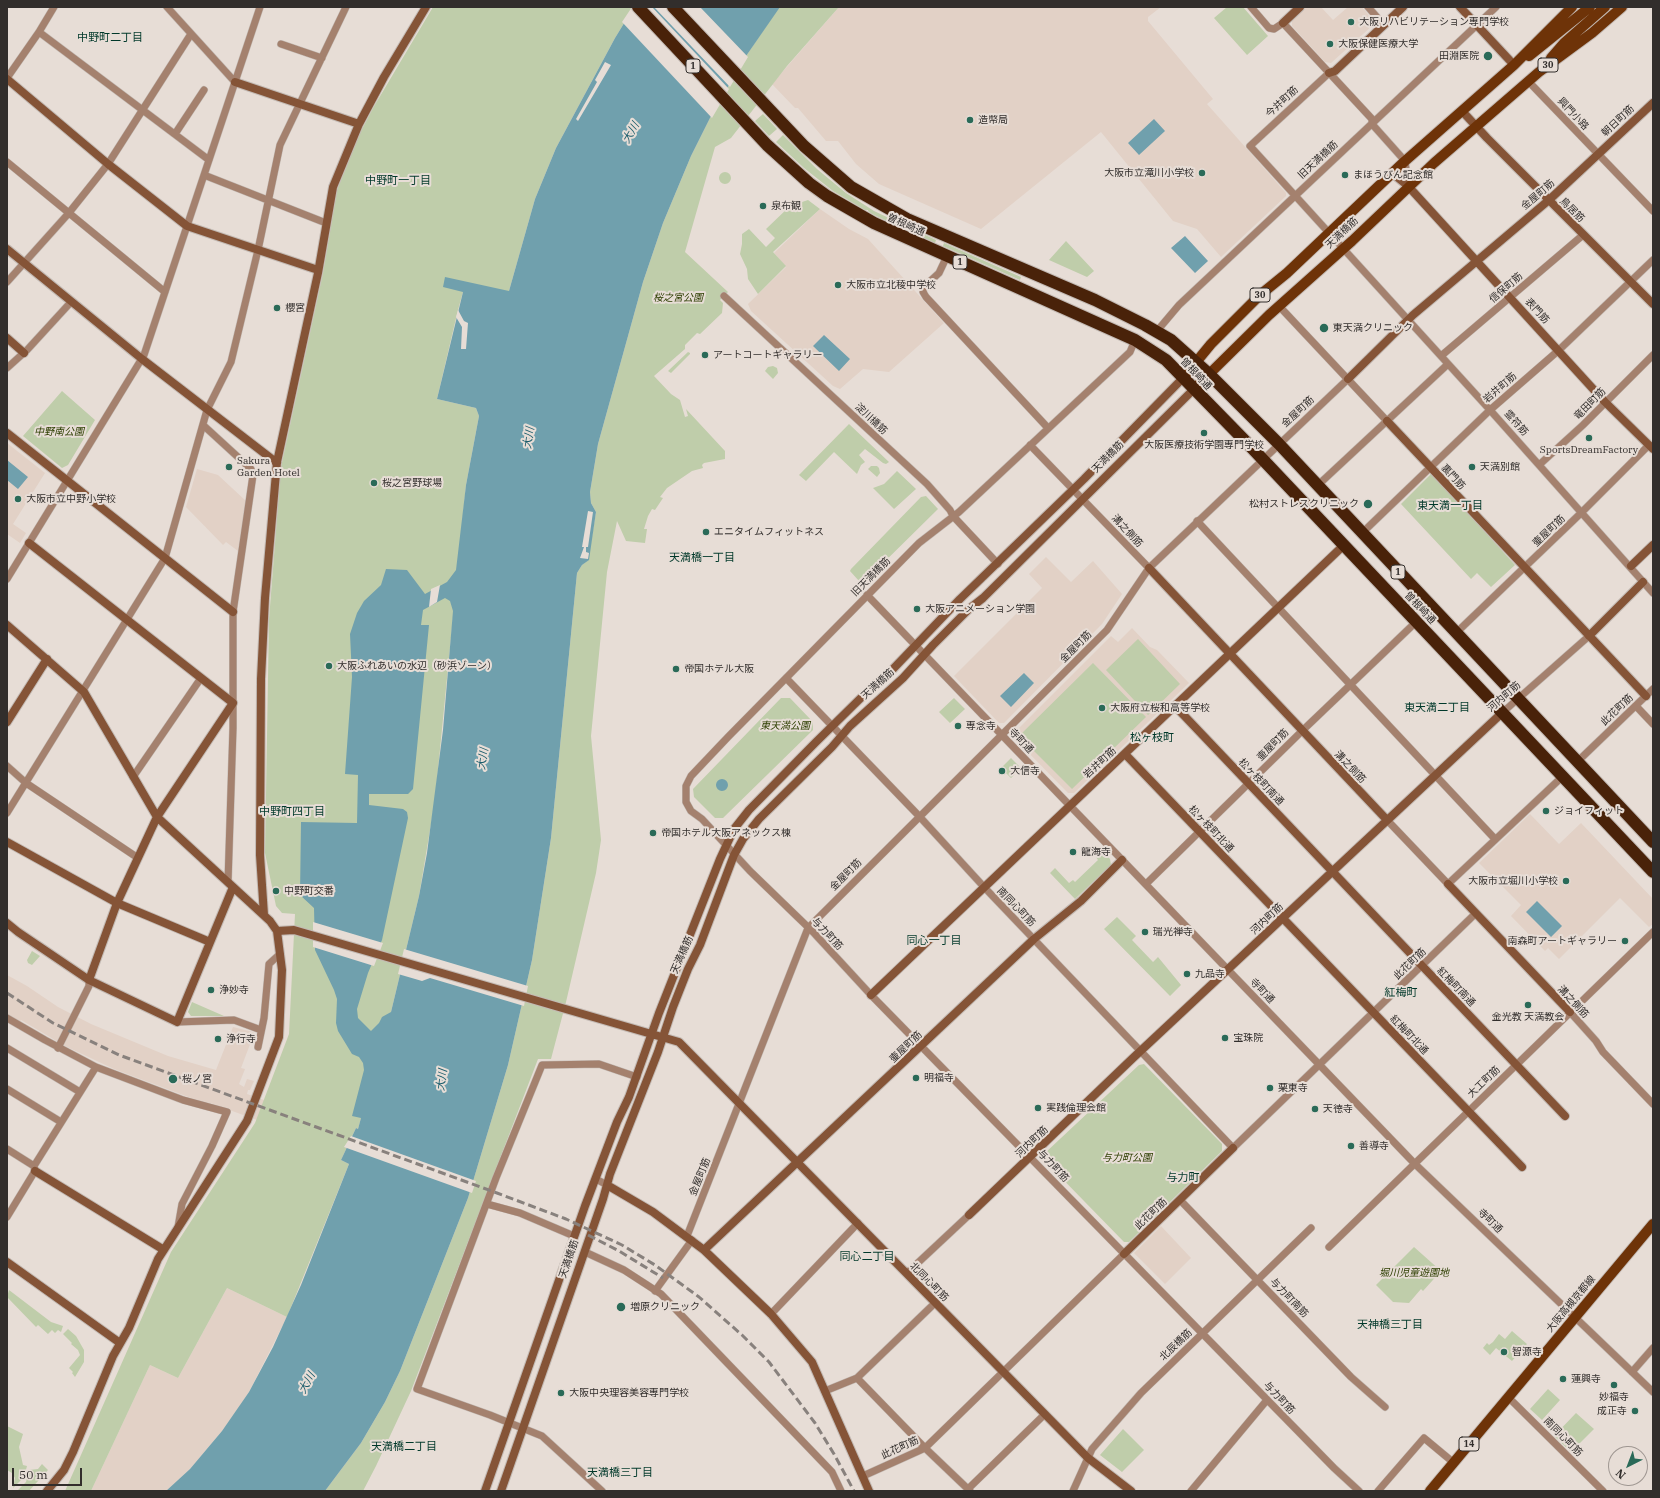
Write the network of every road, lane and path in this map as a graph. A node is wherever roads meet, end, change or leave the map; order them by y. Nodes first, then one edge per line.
1 (54, 7) edge
2 (167, 7) edge
3 (260, 7) edge
4 (346, 7) edge
5 (426, 7) edge
6 (638, 7) edge
7 (673, 7) edge
8 (1251, 7) edge
9 (1300, 7) edge
10 (1368, 7) edge
11 (1403, 7) edge
12 (1460, 7) edge
13 (1496, 7) edge
14 (1572, 7) edge
15 (1590, 7) edge
16 (1605, 7) edge
17 (1622, 7) edge
18 (1283, 23) junction
19 (1384, 24) junction
20 (1477, 25) junction
21 (39, 32) junction
22 (192, 34) junction
23 (281, 44) dead end
24 (322, 58) junction
25 (1514, 66) junction
26 (1539, 72) junction
27 (1329, 73) junction
28 (7, 79) edge
29 (1528, 81) junction
30 (235, 82) junction
31 (204, 90) dead end
32 (299, 104) junction
33 (1652, 104) edge
34 (143, 110) junction
35 (1462, 110) junction
36 (358, 124) junction
37 (1372, 124) junction
38 (1476, 126) junction
39 (175, 134) junction
40 (1250, 146) joint
41 (1598, 154) junction
42 (209, 160) junction
43 (1405, 161) junction
44 (7, 162) edge
45 (108, 164) junction
46 (1392, 173) junction
47 (204, 175) junction
48 (1408, 186) junction
49 (1295, 196) junction
50 (1549, 200) junction
51 (268, 201) junction
52 (1653, 211) edge
53 (68, 214) junction
54 (326, 223) junction
55 (187, 226) junction
56 (1330, 232) junction
57 (1583, 235) junction
58 (1344, 248) junction
59 (7, 249) edge
60 (258, 250) junction
61 (947, 256) junction
62 (1653, 260) edge
63 (1477, 261) junction
64 (24, 264) junction
65 (318, 270) junction
66 (7, 282) edge
67 (1629, 282) junction
68 (165, 292) junction
69 (724, 296) dead end
70 (1511, 297) junction
71 (71, 302) junction
72 (1653, 304) edge
73 (1279, 306) junction
74 (1408, 320) junction
75 (1157, 331) junction
76 (7, 338) edge
77 (1135, 340) junction
78 (1559, 350) junction
79 (24, 353) junction
80 (1653, 355) edge
81 (1441, 356) junction
82 (142, 359) junction
83 (1196, 362) junction
84 (1448, 364) junction
85 (7, 368) edge
86 (1209, 374) junction
87 (1183, 378) junction
88 (1348, 379) junction
89 (1194, 389) junction
90 (1605, 402) junction
91 (207, 410) junction
92 (1490, 410) junction
93 (1387, 421) junction
94 (203, 425) junction
95 (1048, 428) junction
96 (7, 433) edge
97 (1279, 444) junction
98 (1030, 445) junction
99 (1652, 445) edge
100 (1263, 460) junction
101 (277, 463) junction
102 (1539, 465) junction
103 (1430, 468) junction
104 (67, 481) junction
105 (1317, 486) junction
106 (1074, 489) junction
107 (1083, 499) junction
108 (1581, 514) junction
109 (953, 516) junction
110 (1197, 521) junction
111 (1362, 533) junction
112 (29, 543) junction
113 (1653, 545) edge
114 (1344, 546) junction
115 (165, 558) junction
116 (998, 564) junction
117 (1631, 566) junction
118 (1149, 568) junction
119 (1525, 568) junction
120 (7, 579) edge
121 (1643, 582) junction
122 (1653, 593) edge
123 (867, 595) junction
124 (1279, 607) junction
125 (234, 612) junction
126 (127, 620) junction
127 (1416, 622) junction
128 (7, 625) edge
129 (1456, 633) junction
130 (1589, 636) junction
131 (915, 646) junction
132 (1229, 654) junction
133 (924, 655) junction
134 (47, 659) junction
135 (201, 678) junction
136 (786, 678) junction
137 (1350, 684) junction
138 (1653, 689) edge
139 (84, 692) junction
140 (1646, 696) junction
141 (1518, 698) junction
142 (233, 703) junction
143 (1175, 706) junction
144 (1636, 706) junction
145 (1503, 712) junction
146 (7, 722) edge
147 (1653, 724) edge
148 (832, 727) junction
149 (1302, 731) junction
150 (1002, 736) junction
151 (841, 737) junction
152 (1125, 754) junction
153 (1577, 762) junction
154 (7, 766) edge
155 (1437, 774) junction
156 (1562, 776) junction
157 (133, 777) junction
158 (26, 783) junction
159 (1248, 783) junction
160 (1069, 805) junction
161 (7, 813) edge
162 (919, 816) junction
163 (157, 817) junction
164 (1386, 820) junction
165 (1200, 831) junction
166 (1495, 839) junction
167 (7, 842) edge
168 (1653, 842) edge
169 (726, 845) junction
170 (734, 855) junction
171 (138, 858) junction
172 (1122, 860) junction
173 (1332, 871) junction
174 (1653, 872) edge
175 (1146, 884) junction
176 (1448, 884) junction
177 (231, 885) junction
178 (984, 887) junction
179 (117, 903) junction
180 (1475, 914) junction
181 (264, 915) junction
182 (1282, 918) junction
183 (7, 923) edge
184 (808, 928) junction
185 (277, 931) junction
186 (1653, 932) edge
187 (1034, 939) junction
188 (210, 942) junction
189 (280, 954) junction
190 (1422, 966) junction
191 (1228, 970) junction
192 (90, 980) junction
193 (871, 995) junction
194 (1373, 1012) junction
195 (1570, 1012) junction
196 (7, 1018) edge
197 (177, 1022) junction
198 (261, 1030) junction
199 (653, 1035) junction
200 (663, 1037) junction
201 (921, 1046) junction
202 (7, 1048) edge
203 (58, 1048) junction
204 (258, 1048) dead end
205 (1141, 1051) junction
206 (1320, 1064) junction
207 (1516, 1065) junction
208 (96, 1067) junction
209 (637, 1077) junction
210 (7, 1089) edge
211 (80, 1092) junction
212 (739, 1104) junction
213 (1653, 1104) edge
214 (1469, 1112) junction
215 (1565, 1116) dead end
216 (61, 1122) junction
217 (1233, 1148) junction
218 (7, 1149) edge
219 (1030, 1158) junction
220 (797, 1163) junction
221 (1416, 1164) junction
222 (1522, 1167) dead end
223 (35, 1169) junction
224 (596, 1180) junction
225 (607, 1185) junction
226 (1180, 1200) junction
227 (487, 1204) junction
228 (969, 1215) joint
229 (7, 1217) edge
230 (858, 1223) junction
231 (1653, 1224) edge
232 (177, 1228) junction
233 (1311, 1228) dead end
234 (574, 1236) junction
235 (689, 1238) junction
236 (1329, 1247) dead end
237 (164, 1250) junction
238 (704, 1250) junction
239 (585, 1252) junction
240 (1124, 1254) junction
241 (7, 1262) edge
242 (907, 1273) junction
243 (1258, 1280) junction
244 (655, 1291) junction
245 (936, 1302) junction
246 (770, 1314) junction
247 (1576, 1317) junction
248 (1203, 1334) junction
249 (120, 1343) junction
250 (1653, 1348) edge
251 (1004, 1372) junction
252 (1632, 1372) junction
253 (857, 1378) junction
254 (825, 1391) junction
255 (1653, 1392) edge
256 (1509, 1398) junction
257 (1267, 1400) junction
258 (1385, 1407) dead end
259 (1045, 1414) junction
260 (510, 1423) junction
261 (523, 1428) junction
262 (925, 1448) junction
263 (1088, 1458) junction
264 (1454, 1463) junction
265 (863, 1476) junction
266 (969, 1490) edge
267 (47, 1491) edge
268 (485, 1491) edge
269 (501, 1491) edge
270 (602, 1491) edge
271 (841, 1491) edge
272 (869, 1491) edge
273 (1073, 1491) edge
274 (1131, 1491) edge
275 (1191, 1491) edge
276 (1359, 1491) edge
277 (1378, 1491) edge
278 (1430, 1491) edge
279 (1603, 1491) edge

1 - 21 street
2 - 22 street
3 - 30 street
4 - 24 street
5 - 36 street
6 - 61 highway, 曽根崎通 / 1
7 - 75 highway, 曽根崎通 / 1
8 - 18 street
9 - 18 street
10 - 19 street
11 - 19 street
12 - 20 street
13 - 20 street, 旧天満橋筋
14 - 25 main road, 天満橋筋 / 30
15 - 25 main road, 天満橋筋 / 30
16 - 26 main road, 天満橋筋 / 30
17 - 26 main road, 天満橋筋 / 30
18 - 27 street
19 - 27 street
20 - 25 street
20 - 37 street, 旧天満橋筋
21 - 28 street
21 - 34 street
22 - 30 street
22 - 34 street
23 - 24 street
24 - 32 street
25 - 35 main road, 天満橋筋 / 30
26 - 29 main road, 天満橋筋 / 30
27 - 37 street
27 - 40 street, 今井町筋
28 - 45 street
29 - 38 main road, 天満橋筋 / 30
29 - 41 street, 興門小路
30 - 32 street
30 - 42 street
31 - 39 street
32 - 36 street
32 - 51 street
33 - 41 street, 朝日町筋
34 - 39 street
34 - 45 street
35 - 38 street, 鳥居筋
35 - 43 main road, 天満橋筋 / 30
36 - 54 street
37 - 43 street
37 - 49 street, 旧天満橋筋
38 - 48 main road, 天満橋筋 / 30
38 - 50 street, 鳥居筋
39 - 42 street
40 - 49 street, 霊符筋
41 - 50 street, 金屋町筋
41 - 52 street, 興門小路
42 - 47 street
43 - 46 main road, 天満橋筋 / 30
43 - 48 street
44 - 53 street
45 - 53 street
45 - 55 street
46 - 48 street, 表門筋
46 - 56 main road, 天満橋筋 / 30
47 - 51 street
47 - 55 street
48 - 58 main road, 天満橋筋 / 30
48 - 63 street, 表門筋
49 - 56 street, 霊符筋
49 - 75 street, 旧天満橋筋
50 - 57 street, 鳥居筋
50 - 63 street, 金屋町筋
51 - 54 street
51 - 60 street
53 - 64 street
53 - 68 street
54 - 65 street
55 - 60 street
55 - 68 street
56 - 58 street, 霊符筋
56 - 83 main road, 天満橋筋 / 30
57 - 67 street, 鳥居筋
57 - 70 street, 信保町筋
58 - 73 main road, 天満橋筋 / 30
58 - 74 street, 霊符筋
59 - 64 street
60 - 65 street
60 - 91 street
61 - 77 highway, 曽根崎通 / 1
61 - 95 street
62 - 67 street, 岩井町筋
63 - 70 street, 表門筋
63 - 74 street, 金屋町筋
64 - 66 street
64 - 71 street
65 - 101 street
67 - 72 street, 鳥居筋
67 - 78 street, 岩井町筋
68 - 82 street
69 - 109 street, 淀川橋筋
70 - 78 street, 表門筋
70 - 81 street, 信保町筋
71 - 79 street
71 - 82 street
73 - 86 main road, 天満橋筋 / 30
73 - 88 street, 裏門筋
74 - 81 street, 霊符筋
74 - 88 street, 金屋町筋
75 - 83 highway, 曽根崎通 / 1
76 - 79 street
77 - 87 highway, 曽根崎通 / 1
77 - 95 street, 旧天満橋筋
78 - 90 street, 表門筋
78 - 92 street, 岩井町筋
79 - 85 street
80 - 90 street, 竜田町筋
81 - 84 street, 霊符筋
82 - 91 street
82 - 104 street
83 - 86 highway, 曽根崎通 / 1
83 - 87 main road, 天満橋筋 / 30
84 - 92 street, 霊符筋
84 - 93 street
86 - 89 main road, 天満橋筋 / 30
86 - 97 highway, 曽根崎通 / 1
87 - 89 highway, 曽根崎通 / 1
87 - 106 street, 天満橋筋
88 - 93 street, 裏門筋
88 - 97 street, 金屋町筋
89 - 100 highway, 曽根崎通 / 1
89 - 107 street, 天満橋筋
90 - 99 street, 表門筋
90 - 102 street, 竜田町筋
91 - 94 street
91 - 101 street
92 - 102 street, 霊符筋
92 - 103 street, 岩井町筋
93 - 103 street, 裏門筋
93 - 105 street
94 - 115 street
94 - 125 street
95 - 98 street, 旧天満橋筋
96 - 104 street
97 - 100 street, 金屋町筋
97 - 105 highway, 曽根崎通 / 1
98 - 106 street, 溝之側筋
98 - 109 street, 旧天満橋筋
99 - 108 street, 壷屋町筋
100 - 110 street, 金屋町筋
100 - 114 highway, 曽根崎通 / 1
101 - 181 street
102 - 108 street, 霊符筋
103 - 111 street, 岩井町筋
103 - 119 street, 裏門筋
104 - 112 street
104 - 115 street
105 - 111 highway, 曽根崎通 / 1
106 - 107 street, 溝之側筋
106 - 116 street, 天満橋筋
107 - 118 street, 溝之側筋
107 - 133 street, 天満橋筋
108 - 117 street, 霊符筋
108 - 119 street, 壷屋町筋
109 - 116 street, 淀川橋筋
109 - 123 street, 旧天満橋筋
110 - 118 street, 金屋町筋
110 - 124 street
111 - 129 highway, 曽根崎通 / 1
112 - 120 street
112 - 126 street
113 - 117 street
114 - 124 street, 岩井町筋
114 - 127 highway, 曽根崎通 / 1
115 - 125 street
115 - 126 street
116 - 131 street, 天満橋筋
117 - 121 street, 霊符筋
118 - 132 street, 溝之側筋
118 - 150 street, 金屋町筋
119 - 129 street, 壷屋町筋
119 - 130 street, 裏門筋
121 - 122 street, 霊符筋
121 - 130 street, 河内町筋
123 - 131 street, 寺町通
123 - 136 street, 旧天満橋筋
124 - 132 street, 岩井町筋
124 - 137 street
125 - 142 street
126 - 135 street
126 - 139 street
127 - 137 street, 壷屋町筋
127 - 145 highway, 曽根崎通 / 1
128 - 134 street
129 - 141 highway, 曽根崎通 / 1
130 - 140 street, 裏門筋
130 - 141 street, 河内町筋
131 - 133 street, 寺町通
131 - 148 street, 天満橋筋
132 - 143 street, 岩井町筋
132 - 149 street, 溝之側筋
133 - 150 street, 寺町通
133 - 151 street, 天満橋筋
134 - 139 street
134 - 146 street
135 - 142 street
135 - 157 street
136 - 148 street, 南同心町筋
136 - 169 street, 旧天満橋筋
137 - 149 street, 壷屋町筋
137 - 155 street
138 - 140 street, 此花町筋
139 - 157 street
139 - 158 street
140 - 144 street, 此花町筋
141 - 145 street, 河内町筋
141 - 153 highway, 曽根崎通 / 1
142 - 163 street
142 - 177 street
143 - 152 street, 岩井町筋
143 - 159 street, 松ヶ枝町南通
144 - 147 street
144 - 153 street, 此花町筋
145 - 155 street, 河内町筋
145 - 156 highway, 曽根崎通 / 1
148 - 151 street, 南同心町筋
148 - 169 street, 天満橋筋
149 - 159 street, 壷屋町筋
149 - 164 street, 溝之側筋
150 - 160 street, 寺町通
150 - 162 street, 金屋町筋
151 - 162 street, 南同心町筋
151 - 170 street, 天満橋筋
152 - 160 street, 岩井町筋
152 - 165 street, 松ヶ枝町北通
153 - 168 highway, 曽根崎通 / 1
154 - 158 street
155 - 164 street, 河内町筋
155 - 166 street
156 - 166 street
156 - 174 highway, 曽根崎通 / 1
157 - 163 street
158 - 161 street
158 - 171 street
159 - 165 street, 壷屋町筋
159 - 173 street, 松ヶ枝町南通
160 - 172 street, 寺町通
160 - 178 street, 岩井町筋
162 - 178 street, 南同心町筋
162 - 184 street, 金屋町筋
163 - 171 street
163 - 177 street
164 - 173 street, 河内町筋
164 - 176 street, 溝之側筋
165 - 175 street, 壷屋町筋
165 - 182 street, 松ヶ枝町北通
166 - 176 street
167 - 179 street
169 - 170 street, 与力町筋
169 - 199 street, 天満橋筋
170 - 184 street, 与力町筋
170 - 200 street, 天満橋筋
171 - 179 street
172 - 175 street, 寺町通
172 - 187 street, 壷屋町筋
173 - 182 street, 河内町筋
173 - 190 street, 紅梅町南通
175 - 191 street, 寺町通
176 - 180 street, 溝之側筋
177 - 181 street
177 - 188 street
178 - 187 street, 南同心町筋
178 - 193 street, 岩井町筋
179 - 188 street
179 - 192 street
180 - 190 street, 此花町筋
180 - 195 street, 溝之側筋
181 - 185 street
182 - 191 street, 河内町筋
182 - 194 street, 紅梅町北通
183 - 192 street
184 - 193 street, 与力町筋
184 - 212 street, 金屋町筋
185 - 189 street
185 - 199 street, 北同心町筋
186 - 195 street, 大工町筋
187 - 201 street, 壷屋町筋
187 - 205 street, 南同心町筋
188 - 197 street
189 - 198 street
189 - 232 street
190 - 194 street, 此花町筋
190 - 207 street, 紅梅町南通
191 - 205 street, 河内町筋
191 - 206 street, 寺町通
192 - 197 street
192 - 203 street
193 - 201 street, 与力町筋
194 - 206 street, 此花町筋
194 - 214 street, 紅梅町北通
195 - 207 street, 大工町筋
195 - 213 street, 溝之側筋
196 - 203 street
197 - 198 street
198 - 204 street
199 - 200 street, 北同心町筋
199 - 209 street, 天満橋筋
200 - 212 street, 北同心町筋
200 - 225 street, 天満橋筋
201 - 219 street, 与力町筋
201 - 220 street, 壷屋町筋
202 - 211 street
203 - 208 street
205 - 217 street, 南同心町筋
205 - 219 street, 河内町筋
206 - 217 street, 此花町筋
206 - 221 street, 寺町通
207 - 214 street, 大工町筋
207 - 215 street, 紅梅町南通
208 - 211 street
208 - 232 street
209 - 224 street, 天満橋筋
209 - 227 street
210 - 216 street
211 - 216 street
212 - 220 street, 北同心町筋
212 - 235 street, 金屋町筋
214 - 221 street, 大工町筋
214 - 222 street, 紅梅町北通
216 - 223 street
217 - 226 street, 此花町筋
218 - 223 street
219 - 228 street, 河内町筋
219 - 240 street, 与力町筋
220 - 230 street, 北同心町筋
220 - 238 street, 壷屋町筋
221 - 236 street, 大工町筋
221 - 247 street, 寺町通
223 - 229 street
223 - 237 street
224 - 225 street
224 - 234 street, 天満橋筋
225 - 235 street
225 - 239 street, 天満橋筋
226 - 240 street, 此花町筋
226 - 243 street, 与力町南筋
227 - 234 street
227 - 260 street
228 - 242 street, 河内町筋
230 - 242 street, 北同心町筋
230 - 246 street
231 - 247 main road, 大阪高槻京都線 / 14
232 - 237 street
233 - 243 street, 北辰橋筋
234 - 260 street, 天満橋筋
235 - 238 street
235 - 244 street, 金屋町筋
237 - 249 street
238 - 246 street
239 - 244 street
239 - 261 street, 天満橋筋
240 - 248 street, 与力町筋
240 - 251 street, 此花町筋
241 - 249 street
242 - 245 street, 北同心町筋
243 - 248 street, 北辰橋筋
243 - 258 street, 与力町南筋
244 - 271 street
245 - 251 street, 北同心町筋
245 - 253 street
246 - 254 street
247 - 252 street, 寺町通
247 - 256 main road, 大阪高槻京都線 / 14
248 - 257 street, 与力町筋
248 - 263 street, 北辰橋筋
249 - 267 street
250 - 252 street
251 - 259 street, 北同心町筋
251 - 262 street, 此花町筋
252 - 255 street, 寺町通
253 - 254 street
253 - 262 street
254 - 265 street
256 - 264 main road, 大阪高槻京都線 / 14
256 - 279 street, 南同心町筋
257 - 275 street
257 - 276 street, 与力町筋
259 - 263 street, 北同心町筋
259 - 266 street
260 - 261 street
260 - 268 street, 天満橋筋
261 - 269 street, 天満橋筋
261 - 270 street
262 - 265 street, 此花町筋
262 - 266 street
263 - 273 street, 北辰橋筋
263 - 274 street, 北同心町筋
264 - 277 street
264 - 278 main road, 大阪高槻京都線 / 14
265 - 272 street

